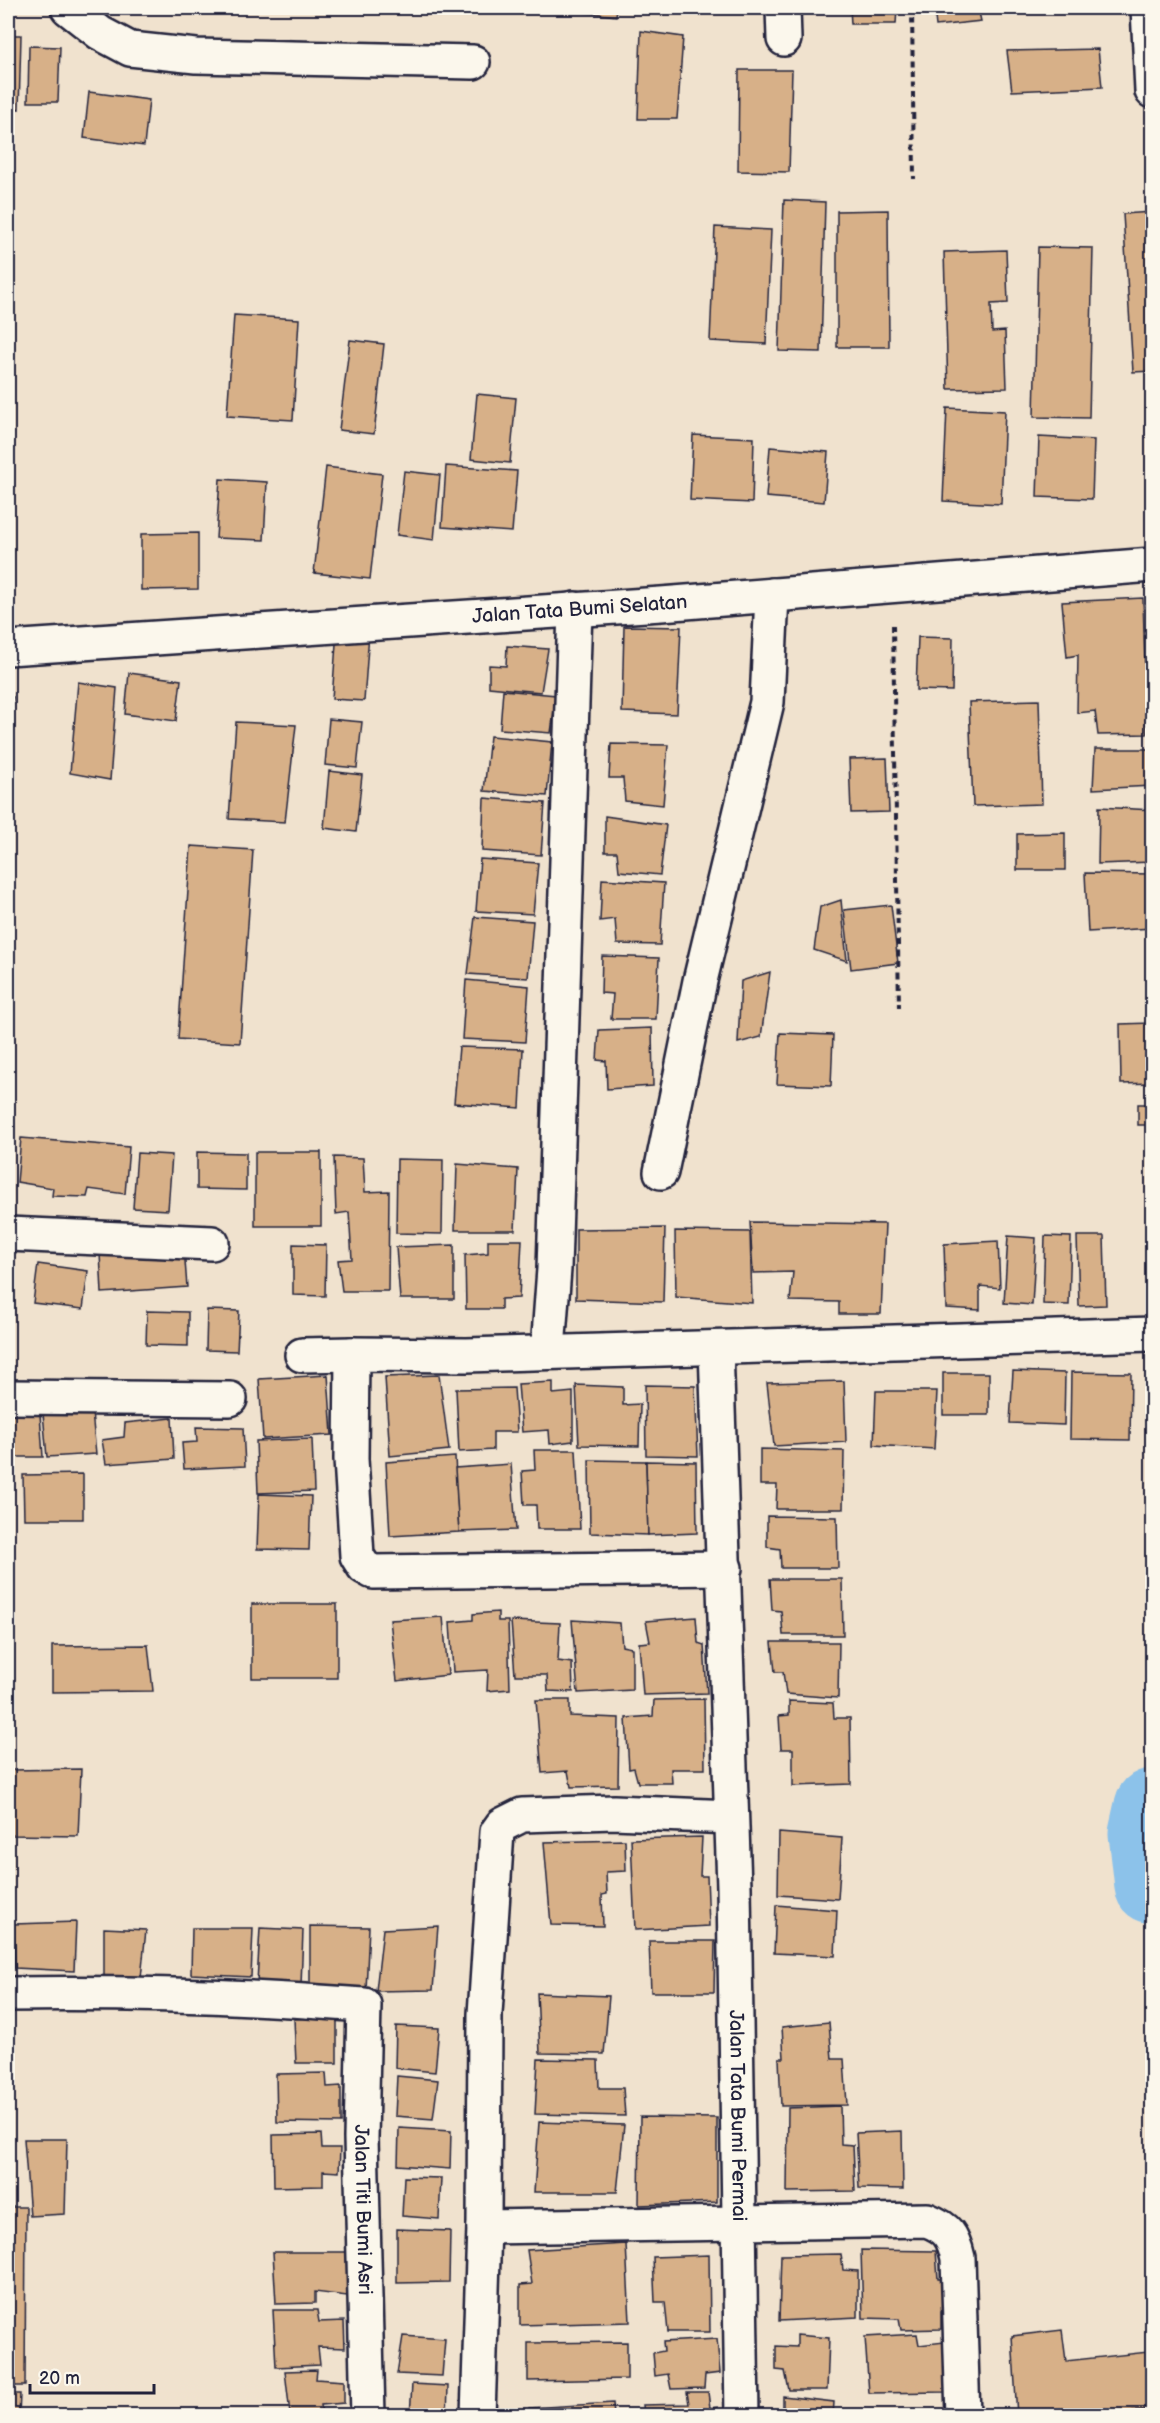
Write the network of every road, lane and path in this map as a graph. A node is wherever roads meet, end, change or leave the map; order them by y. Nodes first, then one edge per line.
1 (68, 8) edge
2 (912, 8) edge
3 (1148, 8) edge
4 (473, 62) dead end
5 (1152, 91) edge
6 (914, 179) dead end
7 (1152, 565) edge
8 (892, 585) junction
9 (772, 595) junction
10 (575, 609) junction
11 (8, 648) edge
12 (899, 1008) dead end
13 (661, 1172) dead end
14 (8, 1234) edge
15 (212, 1243) dead end
16 (1152, 1334) edge
17 (716, 1348) junction
18 (548, 1350) junction
19 (352, 1354) junction
20 (302, 1355) dead end
21 (8, 1397) edge
22 (230, 1399) dead end
23 (724, 1568) junction
24 (731, 1817) junction
25 (8, 1994) edge
26 (739, 2223) junction
27 (484, 2227) junction
28 (368, 2415) edge
29 (478, 2415) edge
30 (742, 2415) edge
31 (963, 2415) edge

1 - 4 street
2 - 6 path
3 - 5 street
7 - 8 street, Jalan Tata Bumi Selatan
8 - 9 street, Jalan Tata Bumi Selatan
8 - 12 path
9 - 10 street, Jalan Tata Bumi Selatan
9 - 13 street
10 - 11 street, Jalan Tata Bumi Selatan
10 - 18 street
14 - 15 street
16 - 17 street
17 - 18 street
17 - 23 street, Jalan Tata Bumi Permai
18 - 19 street
19 - 20 street
19 - 23 street
21 - 22 street
23 - 24 street, Jalan Tata Bumi Permai
24 - 26 street, Jalan Tata Bumi Permai
24 - 27 street
25 - 28 street, Jalan Titi Bumi Asri
26 - 27 street
26 - 30 street, Jalan Tata Bumi Permai
26 - 31 street
27 - 29 street

